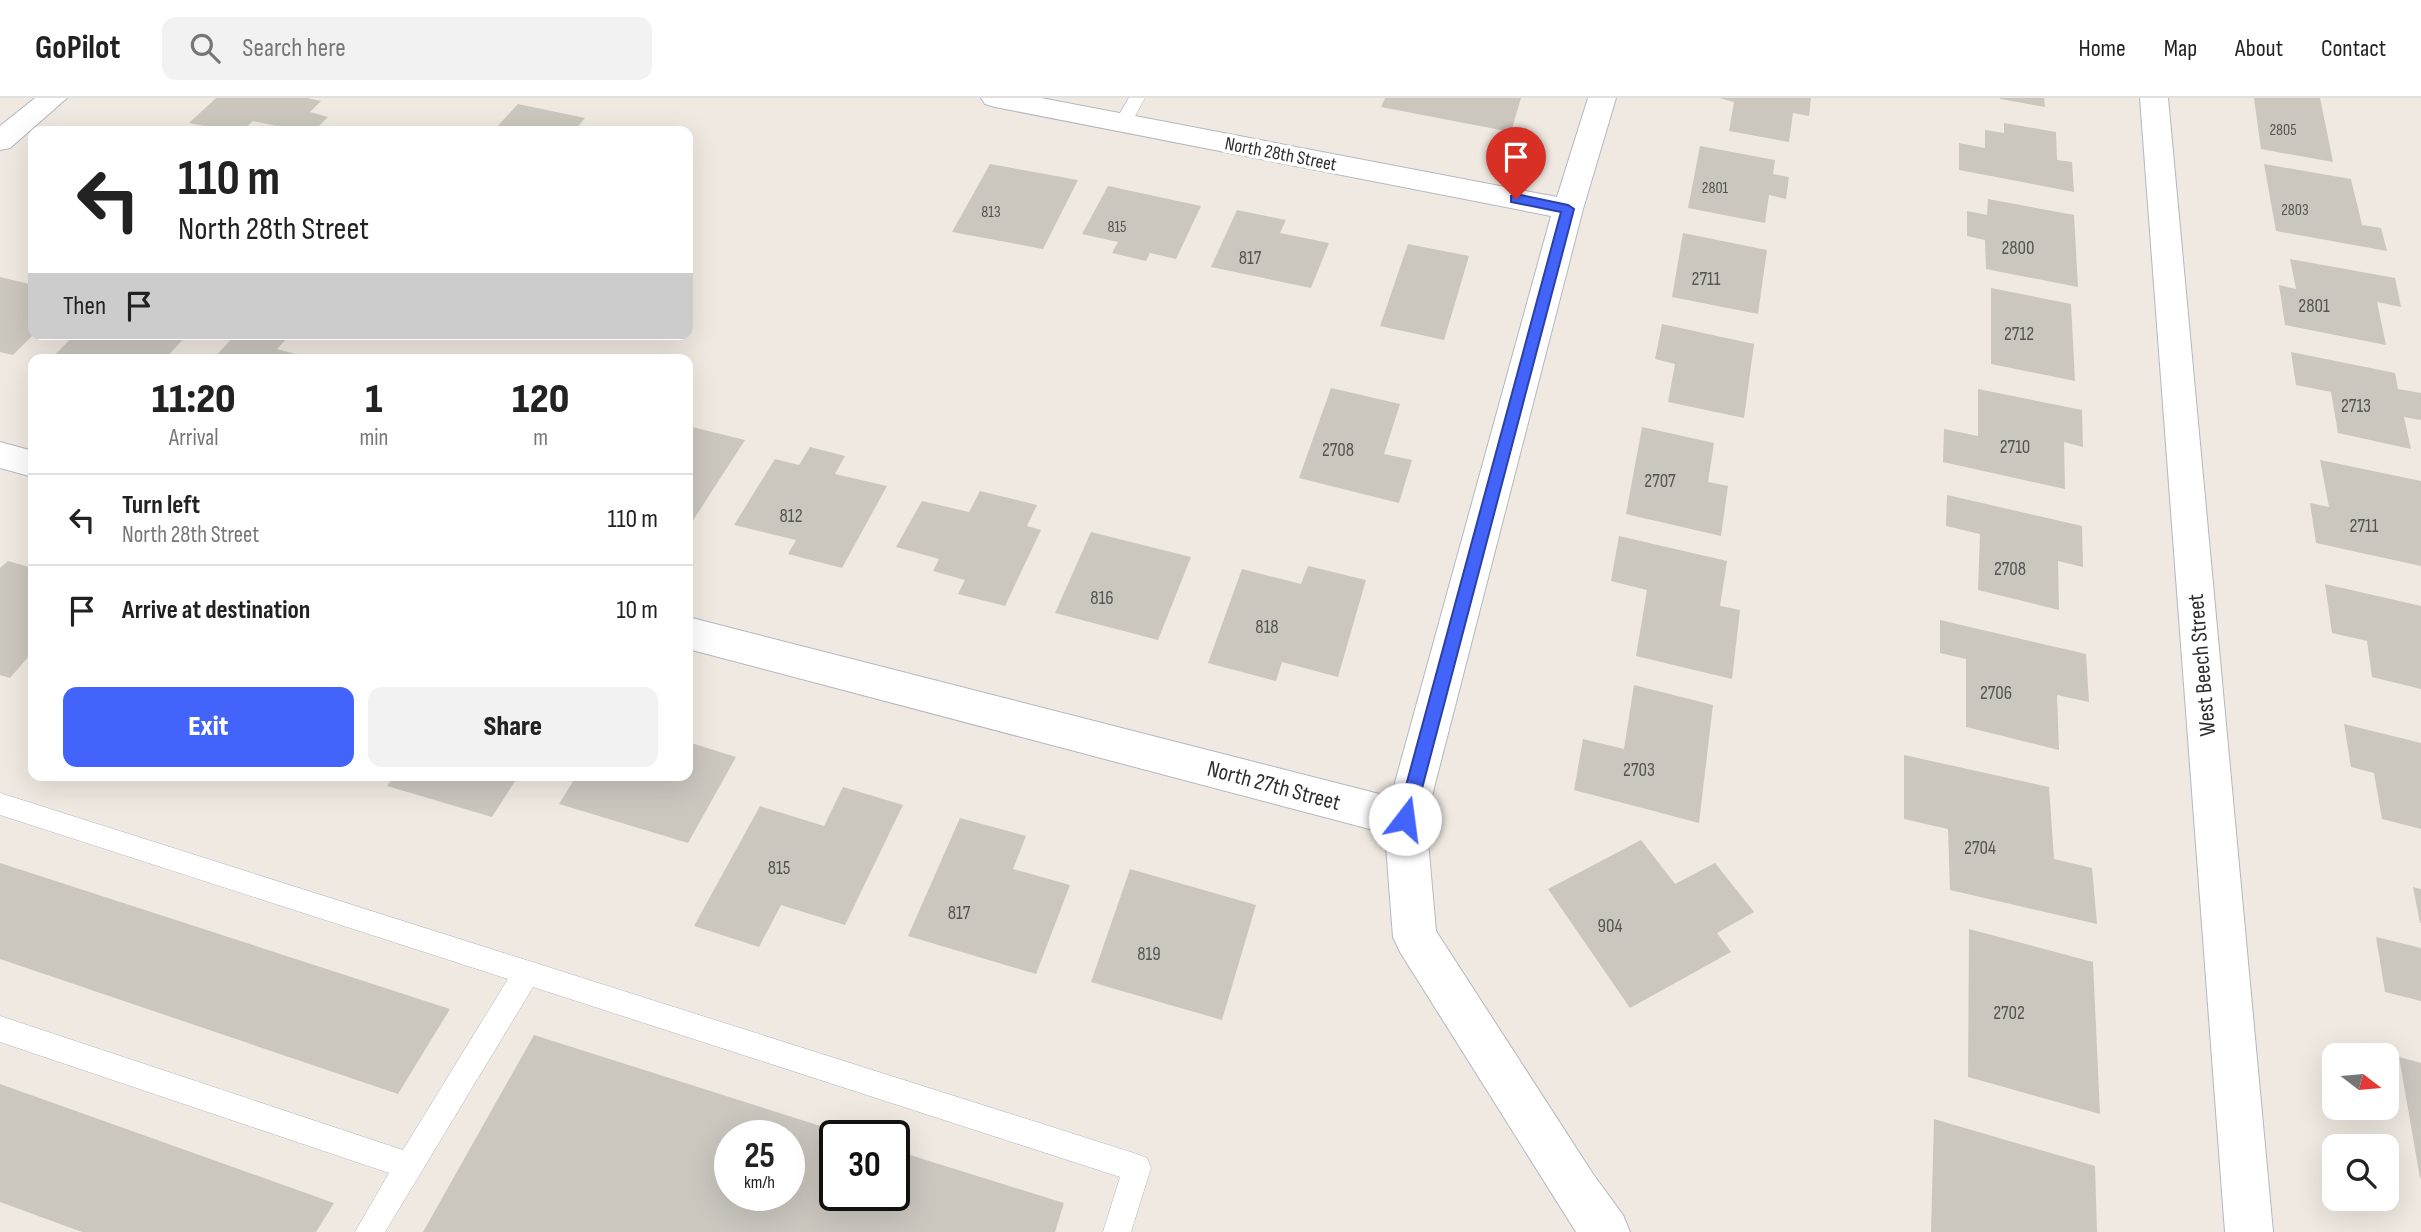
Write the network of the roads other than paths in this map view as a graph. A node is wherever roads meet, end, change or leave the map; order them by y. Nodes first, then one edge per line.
1 (52, 98) edge
2 (995, 98) edge
3 (1602, 98) edge
4 (2154, 98) edge
5 (1130, 110) edge
6 (0, 141) edge
7 (1568, 209) junction
8 (0, 455) edge
9 (28, 463) edge
10 (693, 634) edge
11 (0, 804) edge
12 (1405, 819) junction
13 (527, 972) junction
14 (0, 1029) edge
15 (409, 1166) junction
16 (369, 1232) edge
17 (1117, 1232) edge
18 (1606, 1232) edge
19 (2249, 1232) edge

1 - 6 street
2 - 5 street, North 28th Street
3 - 7 street
4 - 19 street, West Beech Street
5 - 7 street, North 28th Street
7 - 12 street
8 - 9 street
10 - 12 street, North 27th Street
11 - 13 lane
12 - 18 street
13 - 15 lane
13 - 17 lane
14 - 15 lane
15 - 16 lane

